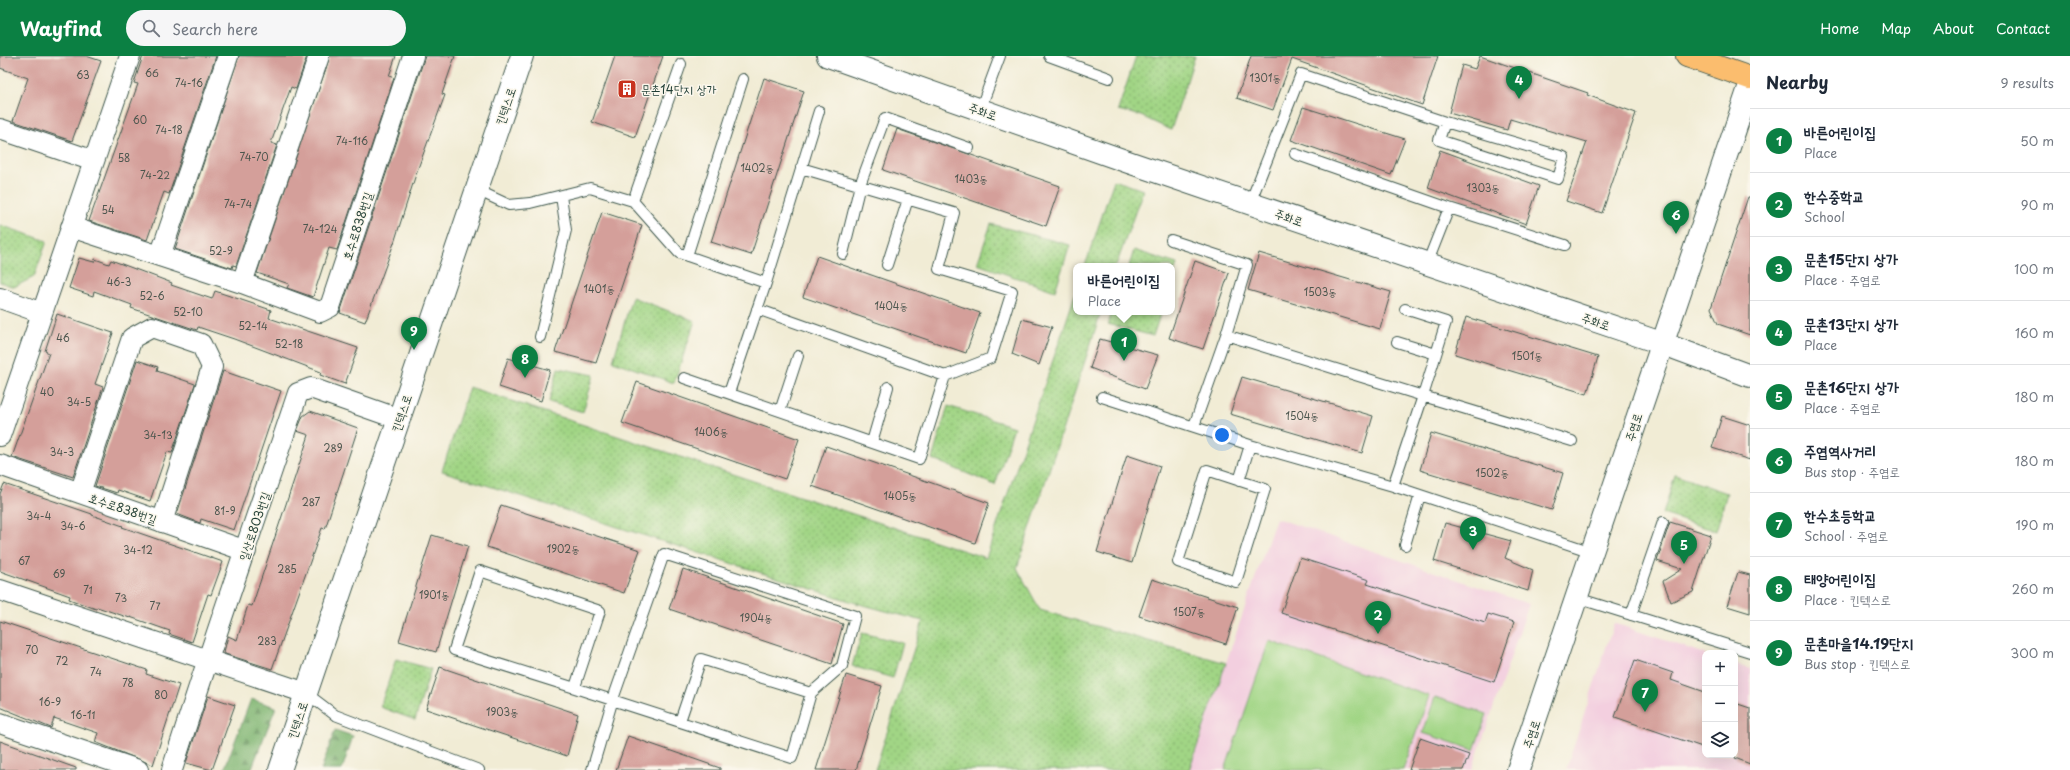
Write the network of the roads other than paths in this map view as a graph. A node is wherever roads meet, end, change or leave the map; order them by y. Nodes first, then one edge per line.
1 (130, 56) edge
2 (228, 56) edge
3 (319, 56) edge
4 (413, 56) edge
5 (522, 56) edge
6 (828, 56) edge
7 (1000, 56) edge
8 (1049, 56) edge
9 (1687, 56) edge
10 (681, 64) dead end
11 (1109, 78) dead end
12 (1750, 78) edge
13 (743, 79) dead end
14 (1750, 85) edge
15 (980, 110) junction
16 (819, 111) dead end
17 (1445, 122) junction
18 (0, 129) edge
19 (969, 148) dead end
20 (1295, 154) dead end
21 (94, 161) junction
22 (801, 168) junction
23 (860, 185) junction
24 (477, 190) junction
25 (561, 196) junction
26 (908, 199) junction
27 (633, 201) junction
28 (1250, 203) junction
29 (1449, 208) junction
30 (71, 227) junction
31 (1171, 240) dead end
32 (1565, 245) dead end
33 (843, 254) dead end
34 (160, 256) junction
35 (687, 256) junction
36 (1427, 264) junction
37 (886, 265) dead end
38 (242, 283) junction
39 (766, 283) junction
40 (0, 298) edge
41 (757, 309) junction
42 (1405, 310) dead end
43 (42, 313) junction
44 (1226, 335) junction
45 (540, 338) dead end
46 (1397, 342) dead end
47 (1661, 343) junction
48 (1436, 354) junction
49 (798, 356) dead end
50 (945, 376) junction
51 (1750, 376) edge
52 (684, 378) dead end
53 (888, 387) dead end
54 (729, 394) junction
55 (1423, 396) junction
56 (1102, 397) dead end
57 (780, 411) junction
58 (399, 419) junction
59 (1194, 426) junction
60 (0, 436) edge
61 (1572, 441) dead end
62 (872, 442) junction
63 (1250, 445) junction
64 (0, 465) edge
65 (1239, 481) junction
66 (1393, 486) junction
67 (80, 493) junction
68 (1420, 495) junction
69 (162, 522) junction
70 (1663, 522) dead end
71 (1405, 545) dead end
72 (246, 551) junction
73 (1592, 552) junction
74 (0, 590) edge
75 (1577, 598) junction
76 (1631, 615) junction
77 (1750, 652) edge
78 (207, 659) junction
79 (575, 688) junction
80 (306, 693) junction
81 (811, 693) junction
82 (613, 699) junction
83 (680, 721) junction
84 (0, 723) edge
85 (138, 770) edge
86 (172, 770) edge
87 (280, 770) edge
88 (479, 770) edge
89 (592, 770) edge
90 (1518, 770) edge

1 - 21 street
2 - 34 street
3 - 38 street
4 - 38 street, 호수로838번길
5 - 24 street, 킨텍스로
6 - 15 street, 주화로
7 - 15 lane
8 - 11 lane
9 - 12 main road
10 - 27 lane
13 - 35 lane
14 - 47 street, 주엽로
15 - 28 street, 주화로
16 - 22 lane
17 - 17 lane
17 - 28 lane
18 - 21 street
19 - 23 lane
20 - 29 lane
21 - 30 street
22 - 23 lane
22 - 39 lane
23 - 26 lane
23 - 33 lane
24 - 25 lane
24 - 58 street, 킨텍스로
25 - 27 lane
25 - 45 lane
26 - 37 lane
26 - 50 lane
27 - 35 lane
28 - 36 street, 주화로
29 - 32 lane
29 - 36 lane
30 - 34 street, 호수로838번길
30 - 43 street
31 - 44 lane
34 - 38 street, 호수로838번길
35 - 39 lane
36 - 47 street, 주화로
39 - 41 lane
40 - 43 street
41 - 50 lane
41 - 54 lane
42 - 48 lane
43 - 60 street
44 - 55 lane
44 - 59 lane
46 - 48 lane
47 - 51 street, 주화로
47 - 73 street, 주엽로
48 - 55 lane
49 - 57 lane
50 - 62 lane
52 - 54 lane
53 - 62 lane
54 - 57 lane
55 - 61 lane
55 - 66 lane
56 - 59 lane
57 - 62 lane
58 - 72 street, 일산로803번길
58 - 80 street, 킨텍스로
59 - 63 lane
63 - 65 lane
63 - 66 lane
64 - 67 street, 호수로838번길
65 - 65 lane
66 - 68 lane
67 - 69 street, 호수로838번길
67 - 69 street
68 - 71 lane
68 - 73 lane
69 - 72 street, 호수로838번길
70 - 76 lane
72 - 78 street, 일산로803번길
73 - 75 street, 주엽로
74 - 78 street
75 - 76 lane
75 - 90 street, 주엽로
76 - 77 lane
78 - 80 street
78 - 86 street, 일산로803번길
79 - 79 lane
79 - 82 lane
80 - 87 street, 킨텍스로
80 - 88 lane
81 - 82 lane
81 - 83 lane
81 - 83 lane
82 - 83 lane
82 - 89 lane
84 - 85 street

